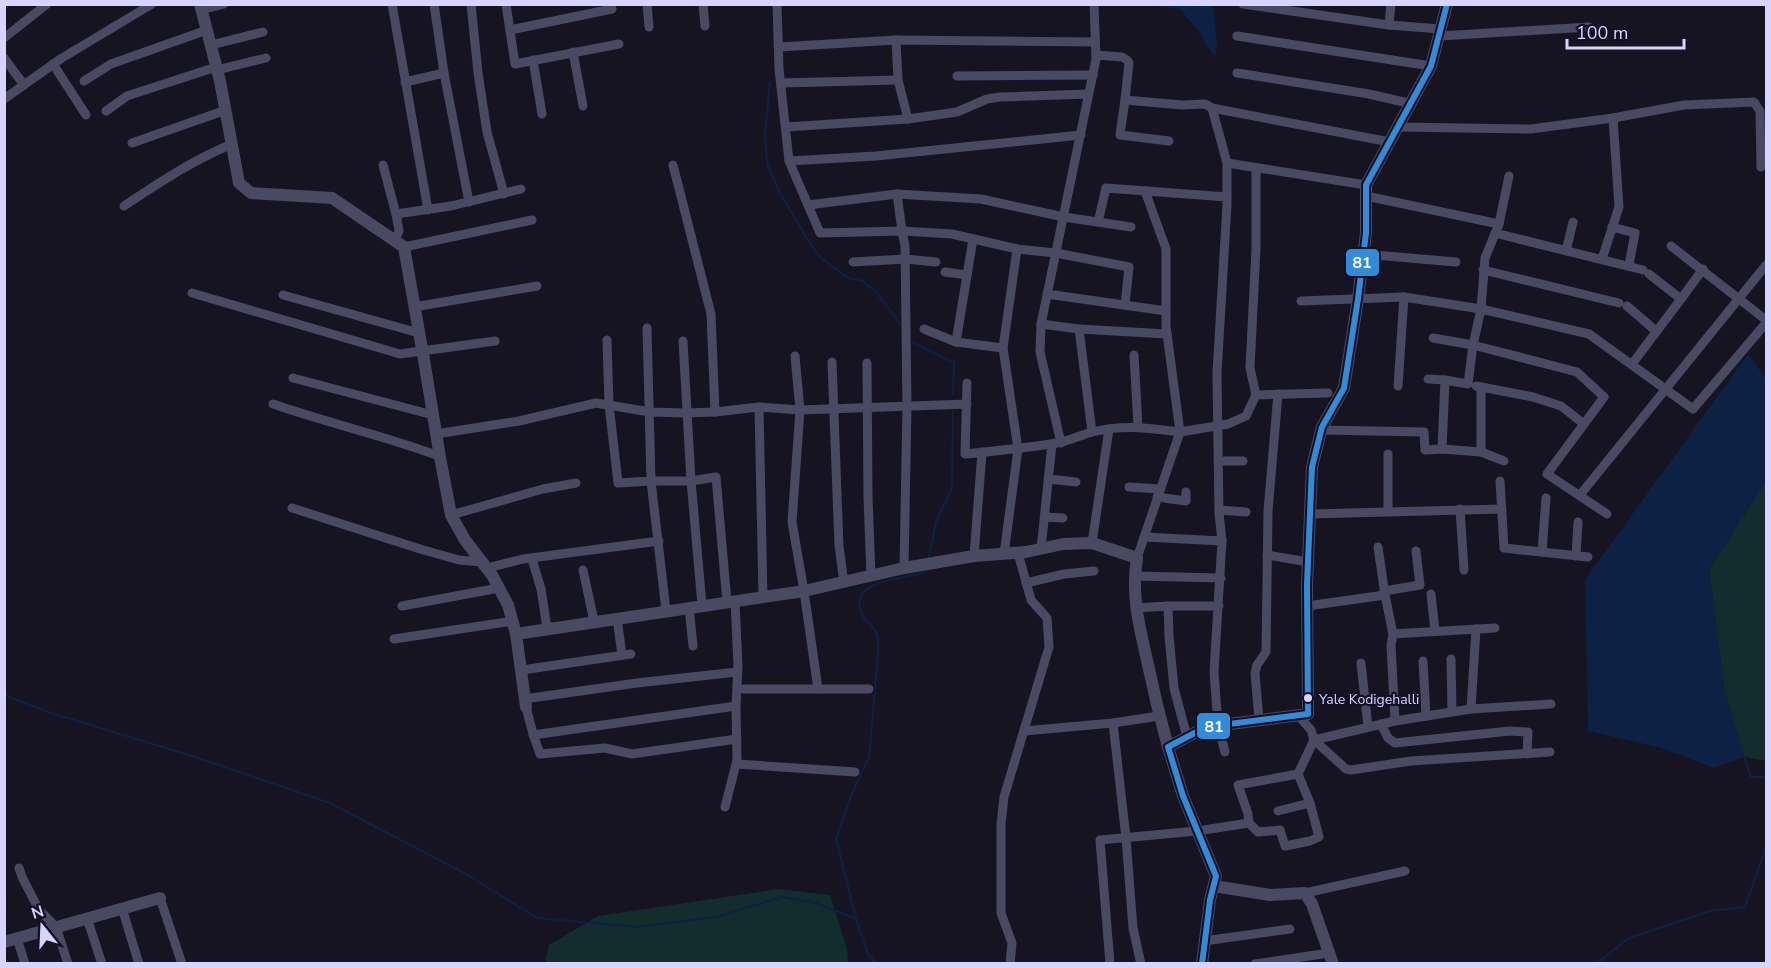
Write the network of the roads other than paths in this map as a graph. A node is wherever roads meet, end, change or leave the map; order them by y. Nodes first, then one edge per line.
1 (47, 4) edge
2 (152, 4) edge
3 (224, 4) edge
4 (392, 4) edge
5 (434, 4) edge
6 (471, 4) edge
7 (506, 4) edge
8 (647, 4) edge
9 (703, 4) edge
10 (777, 4) edge
11 (1094, 4) edge
12 (1244, 4) edge
13 (1391, 4) edge
14 (1447, 4) edge
15 (201, 7) edge
16 (612, 9) dead end
17 (1389, 25) junction
18 (705, 26) dead end
19 (649, 27) dead end
20 (1589, 27) dead end
21 (207, 30) junction
22 (510, 30) junction
23 (263, 32) dead end
24 (1440, 32) junction
25 (1237, 36) dead end
26 (4, 38) edge
27 (896, 40) junction
28 (1095, 42) junction
29 (619, 44) dead end
30 (211, 45) junction
31 (779, 47) junction
32 (573, 52) junction
33 (1096, 56) junction
34 (4, 58) edge
35 (266, 58) dead end
36 (532, 60) junction
37 (53, 64) junction
38 (1431, 66) junction
39 (217, 68) junction
40 (444, 73) junction
41 (1237, 73) dead end
42 (1093, 75) junction
43 (957, 76) dead end
44 (898, 80) junction
45 (84, 81) dead end
46 (405, 81) junction
47 (781, 83) junction
48 (24, 85) junction
49 (1088, 94) junction
50 (4, 99) edge
51 (1125, 100) junction
52 (1412, 104) junction
53 (583, 106) dead end
54 (1212, 108) junction
55 (226, 110) junction
56 (106, 111) dead end
57 (542, 114) dead end
58 (86, 115) dead end
59 (1612, 118) junction
60 (908, 119) junction
61 (786, 127) junction
62 (1398, 127) junction
63 (1081, 135) junction
64 (1170, 141) dead end
65 (132, 142) dead end
66 (1390, 142) junction
67 (232, 144) junction
68 (789, 161) junction
69 (1227, 163) junction
70 (383, 165) dead end
71 (673, 165) dead end
72 (1761, 167) dead end
73 (1256, 168) junction
74 (1509, 176) dead end
75 (521, 189) dead end
76 (1145, 190) junction
77 (1366, 190) junction
78 (504, 194) junction
79 (897, 194) junction
80 (1227, 197) junction
81 (469, 202) junction
82 (808, 205) junction
83 (124, 206) dead end
84 (428, 210) junction
85 (396, 214) junction
86 (1064, 217) junction
87 (532, 220) dead end
88 (1098, 222) junction
89 (1573, 222) dead end
90 (1131, 227) dead end
91 (1612, 227) junction
92 (1497, 229) junction
93 (902, 231) junction
94 (973, 238) junction
95 (399, 243) junction
96 (1671, 246) dead end
97 (1017, 249) junction
98 (1566, 251) junction
99 (1056, 253) junction
100 (1363, 254) junction
101 (905, 259) junction
102 (1602, 259) junction
103 (853, 262) dead end
104 (936, 262) dead end
105 (1456, 262) dead end
106 (1629, 265) junction
107 (1767, 265) edge
108 (1703, 269) junction
109 (1483, 270) junction
110 (945, 272) dead end
111 (967, 275) junction
112 (537, 286) dead end
113 (192, 293) dead end
114 (1047, 294) junction
115 (284, 295) dead end
116 (1404, 297) junction
117 (1740, 298) junction
118 (1358, 299) junction
119 (1681, 299) junction
120 (1301, 301) dead end
121 (1125, 305) junction
122 (414, 308) junction
123 (1481, 309) junction
124 (1166, 311) junction
125 (1767, 322) edge
126 (1041, 324) junction
127 (647, 328) dead end
128 (924, 329) dead end
129 (1079, 329) junction
130 (1656, 332) junction
131 (419, 333) junction
132 (1167, 334) junction
133 (1433, 338) dead end
134 (495, 340) dead end
135 (607, 340) dead end
136 (683, 341) dead end
137 (956, 342) junction
138 (1473, 345) junction
139 (1003, 348) junction
140 (423, 351) junction
141 (1134, 355) dead end
142 (795, 356) dead end
143 (832, 362) dead end
144 (867, 363) dead end
145 (1632, 364) junction
146 (293, 378) dead end
147 (1428, 379) dead end
148 (1445, 380) junction
149 (967, 382) dead end
150 (1468, 384) junction
151 (1398, 386) dead end
152 (1481, 387) junction
153 (1665, 388) junction
154 (1278, 393) junction
155 (1328, 393) dead end
156 (1256, 396) junction
157 (273, 404) dead end
158 (967, 404) junction
159 (609, 405) junction
160 (759, 407) junction
161 (907, 407) junction
162 (834, 408) junction
163 (867, 408) junction
164 (800, 410) junction
165 (650, 412) junction
166 (715, 412) junction
167 (687, 413) junction
168 (433, 415) junction
169 (1584, 424) junction
170 (1138, 426) junction
171 (1217, 426) junction
172 (1109, 429) junction
173 (1322, 430) junction
174 (1092, 432) junction
175 (1180, 432) junction
176 (436, 434) junction
177 (1056, 443) junction
178 (1018, 449) junction
179 (1442, 449) junction
180 (982, 452) junction
181 (1481, 452) junction
182 (1388, 454) dead end
183 (440, 456) junction
184 (1218, 461) junction
185 (1243, 461) dead end
186 (1504, 461) dead end
187 (1048, 479) junction
188 (651, 481) junction
189 (691, 481) junction
190 (1500, 481) dead end
191 (1076, 482) dead end
192 (576, 483) dead end
193 (1129, 487) dead end
194 (1186, 492) dead end
195 (1158, 493) junction
196 (1580, 495) junction
197 (1546, 498) dead end
198 (292, 508) dead end
199 (1460, 509) junction
200 (1502, 509) junction
201 (1220, 510) junction
202 (1388, 511) junction
203 (1246, 512) dead end
204 (451, 514) junction
205 (1311, 514) junction
206 (1607, 514) dead end
207 (1045, 517) junction
208 (1063, 518) dead end
209 (1578, 522) dead end
210 (1144, 537) junction
211 (659, 541) junction
212 (1222, 541) junction
213 (1092, 543) junction
214 (1378, 547) dead end
215 (1041, 549) junction
216 (1416, 551) dead end
217 (1542, 552) junction
218 (1018, 553) junction
219 (1004, 554) junction
220 (1267, 555) junction
221 (974, 556) junction
222 (1576, 556) junction
223 (1588, 557) dead end
224 (1137, 558) junction
225 (532, 559) junction
226 (1308, 562) junction
227 (484, 565) junction
228 (904, 568) junction
229 (583, 570) dead end
230 (1464, 570) dead end
231 (1094, 571) dead end
232 (871, 576) junction
233 (1135, 576) junction
234 (1221, 578) junction
235 (844, 582) junction
236 (1026, 583) junction
237 (499, 588) junction
238 (804, 591) junction
239 (1385, 593) junction
240 (1431, 594) dead end
241 (764, 597) junction
242 (731, 602) junction
243 (402, 606) dead end
244 (695, 606) junction
245 (1168, 606) junction
246 (1219, 606) junction
247 (1307, 606) junction
248 (1135, 608) junction
249 (666, 611) junction
250 (617, 618) junction
251 (513, 621) junction
252 (594, 621) junction
253 (547, 628) junction
254 (1496, 628) dead end
255 (1476, 629) junction
256 (1435, 631) junction
257 (516, 634) junction
258 (1393, 634) junction
259 (394, 639) dead end
260 (693, 646) dead end
261 (1451, 658) dead end
262 (1423, 661) dead end
263 (1361, 663) dead end
264 (522, 670) junction
265 (737, 672) junction
266 (738, 689) junction
267 (869, 689) dead end
268 (818, 690) junction
269 (525, 703) junction
270 (1551, 704) dead end
271 (736, 706) junction
272 (1472, 709) junction
273 (1452, 712) junction
274 (1298, 715) junction
275 (1160, 716) junction
276 (1426, 716) junction
277 (1259, 720) junction
278 (1395, 721) junction
279 (1113, 723) junction
280 (1381, 724) junction
281 (1218, 725) junction
282 (1368, 727) junction
283 (1024, 731) junction
284 (533, 735) junction
285 (1187, 737) junction
286 (737, 739) junction
287 (1314, 740) junction
288 (1168, 747) junction
289 (1225, 752) dead end
290 (1550, 752) dead end
291 (1527, 754) junction
292 (736, 764) junction
293 (855, 772) dead end
294 (1298, 774) junction
295 (1310, 803) junction
296 (725, 807) dead end
297 (1278, 811) dead end
298 (1249, 823) junction
299 (1197, 831) junction
300 (1126, 837) junction
301 (19, 868) dead end
302 (1405, 871) dead end
303 (1214, 886) junction
304 (1305, 893) junction
305 (160, 898) joint
306 (122, 908) junction
307 (87, 918) junction
308 (56, 927) junction
309 (1290, 929) dead end
310 (17, 938) junction
311 (1204, 941) junction
312 (4, 942) edge
313 (1331, 958) edge
314 (25, 963) edge
315 (68, 963) edge
316 (102, 963) edge
317 (139, 963) edge
318 (182, 963) edge
319 (1010, 963) edge
320 (1110, 963) edge
321 (1141, 963) edge
322 (1202, 963) edge
323 (1255, 963) edge

1 - 26 street
2 - 37 street
3 - 15 street
4 - 46 street
5 - 40 street
6 - 78 street
7 - 22 street
8 - 19 street
9 - 18 street
10 - 31 street
11 - 28 street
12 - 17 street
13 - 17 street
14 - 24 street
15 - 21 street
16 - 22 street
17 - 24 street
20 - 24 street
21 - 30 street
21 - 45 street
22 - 36 street
23 - 30 street
24 - 38 street
25 - 38 street
27 - 28 street
27 - 31 street
27 - 44 street
28 - 33 street
29 - 32 street
30 - 39 street
31 - 47 street
32 - 36 street
32 - 53 street
33 - 42 street
33 - 51 street
34 - 48 street
35 - 39 street
36 - 57 street
37 - 48 street
37 - 58 street
38 - 52 street
39 - 55 street
39 - 56 street
40 - 46 street
40 - 81 street
41 - 52 street
42 - 43 street
42 - 49 street
44 - 47 street
44 - 60 street
46 - 84 street
47 - 61 street
48 - 50 street
49 - 60 street
49 - 63 street
51 - 54 street
51 - 64 street
52 - 62 street
54 - 66 street
54 - 69 street
55 - 65 street
55 - 67 street
59 - 62 street
59 - 72 street
59 - 91 street
60 - 61 street
61 - 68 street
62 - 66 street
63 - 68 street
63 - 86 street
66 - 77 street
67 - 83 street
67 - 95 street
68 - 82 street
69 - 73 street
69 - 80 street
70 - 85 street
71 - 166 street
73 - 77 street
73 - 156 street
74 - 92 street
75 - 78 street
76 - 80 street
76 - 88 street
76 - 124 street
77 - 92 street
77 - 100 street
78 - 81 street
79 - 82 street
79 - 86 street
79 - 93 street
80 - 171 street
81 - 84 street
82 - 93 street
84 - 85 street
85 - 95 street
86 - 88 street
86 - 99 street
87 - 95 street
88 - 90 street
89 - 98 street
91 - 102 street
91 - 106 street
92 - 98 street
92 - 109 street
93 - 94 street
93 - 101 street
94 - 97 street
94 - 111 street
95 - 122 street
96 - 108 street
97 - 99 street
97 - 139 street
98 - 102 street
99 - 114 street
99 - 121 street
100 - 105 street
100 - 118 street
101 - 103 street
101 - 104 street
101 - 161 street
102 - 106 street
106 - 119 street
107 - 117 street
108 - 117 street
108 - 119 street
109 - 123 street
109 - 130 street
110 - 111 street
111 - 137 street
112 - 122 street
113 - 140 street
114 - 121 street
114 - 126 street
115 - 131 street
116 - 118 street
116 - 123 street
116 - 151 street
117 - 125 street
117 - 153 street
118 - 120 street
118 - 173 street
119 - 130 street
121 - 124 street
122 - 131 street
123 - 138 street
123 - 145 street
124 - 132 street
125 - 153 street
126 - 129 street
126 - 177 street
127 - 165 street
128 - 137 street
129 - 132 street
129 - 174 street
130 - 145 street
131 - 140 street
132 - 175 street
133 - 138 street
134 - 140 street
135 - 159 street
136 - 167 street
137 - 139 street
138 - 150 street
138 - 169 street
139 - 178 street
140 - 168 street
141 - 170 street
142 - 164 street
143 - 162 street
144 - 163 street
145 - 153 street
146 - 168 street
147 - 148 street
148 - 150 street
148 - 179 street
149 - 158 street
150 - 152 street
152 - 169 street
152 - 181 street
153 - 196 street
154 - 155 street
154 - 156 street
154 - 220 street
156 - 171 street
157 - 183 street
158 - 161 street
158 - 180 street
159 - 165 street
159 - 176 street
159 - 188 street
160 - 164 street
160 - 166 street
160 - 241 street
161 - 163 street
161 - 228 street
162 - 163 street
162 - 164 street
162 - 235 street
163 - 232 street
164 - 238 street
165 - 167 street
165 - 188 street
166 - 167 street
167 - 189 street
168 - 176 street
169 - 196 street
170 - 172 street
170 - 175 street
171 - 175 street
171 - 184 street
172 - 174 street
172 - 213 street
173 - 179 street
173 - 205 street
174 - 177 street
175 - 195 street
176 - 183 street
177 - 178 street
177 - 187 street
178 - 180 street
178 - 219 street
179 - 181 street
180 - 221 street
181 - 186 street
182 - 202 street
183 - 204 street
184 - 185 street
184 - 201 street
187 - 191 street
187 - 207 street
188 - 189 street
188 - 211 street
189 - 242 street
189 - 244 street
190 - 200 street
192 - 204 street
193 - 195 street
194 - 195 street
195 - 210 street
196 - 206 street
197 - 217 street
198 - 227 street
199 - 200 street
199 - 202 street
199 - 230 street
200 - 217 street
201 - 203 street
201 - 212 street
202 - 205 street
204 - 227 street
205 - 226 street
207 - 208 street
207 - 215 street
209 - 222 street
210 - 212 street
210 - 224 street
211 - 225 street
211 - 249 street
212 - 234 street
213 - 215 street
213 - 224 street
214 - 239 street
215 - 218 street
216 - 239 street
217 - 222 street
218 - 219 street
218 - 236 street
219 - 221 street
220 - 226 street
220 - 277 street
221 - 228 street
222 - 223 street
224 - 233 street
225 - 227 street
225 - 253 street
226 - 247 street
227 - 237 street
228 - 232 street
229 - 252 street
231 - 236 street
232 - 235 street
233 - 234 street
233 - 248 street
234 - 246 street
235 - 238 street
236 - 283 street
237 - 243 street
237 - 251 street
238 - 241 street
238 - 268 street
239 - 247 street
239 - 258 street
240 - 256 street
241 - 242 street
242 - 244 street
242 - 265 street
244 - 249 street
244 - 260 street
245 - 246 street
245 - 248 street
245 - 285 street
246 - 281 street
247 - 274 street
248 - 275 street
249 - 250 street
250 - 252 street
250 - 264 street
251 - 257 street
251 - 259 street
252 - 253 street
253 - 257 street
254 - 255 street
255 - 256 street
255 - 272 street
256 - 258 street
257 - 264 street
258 - 278 street
261 - 273 street
262 - 276 street
263 - 282 street
264 - 269 street
265 - 266 street
265 - 269 street
266 - 268 street
266 - 271 street
267 - 268 street
269 - 284 street
270 - 272 street
271 - 284 street
271 - 286 street
272 - 273 street
273 - 276 street
274 - 277 street
274 - 287 street
275 - 279 street
275 - 288 street
276 - 278 street
277 - 281 street
278 - 280 street
279 - 283 street
279 - 300 street
280 - 282 street
280 - 291 street
281 - 285 street
281 - 289 street
282 - 287 street
283 - 319 street
284 - 286 street
285 - 288 street
286 - 292 street
287 - 291 street
287 - 294 street
288 - 299 street
290 - 291 street
292 - 293 street
292 - 296 street
294 - 295 street
294 - 298 street
295 - 297 street
295 - 298 street
298 - 299 street
299 - 300 street
299 - 303 street
300 - 320 street
300 - 321 street
301 - 308 street
302 - 304 street
303 - 304 street
303 - 311 street
304 - 313 street
305 - 306 street
305 - 318 street
306 - 307 street
306 - 317 street
307 - 308 street
307 - 316 street
308 - 310 street
308 - 315 street
309 - 311 street
310 - 312 street
310 - 314 street
311 - 322 street
313 - 323 street

